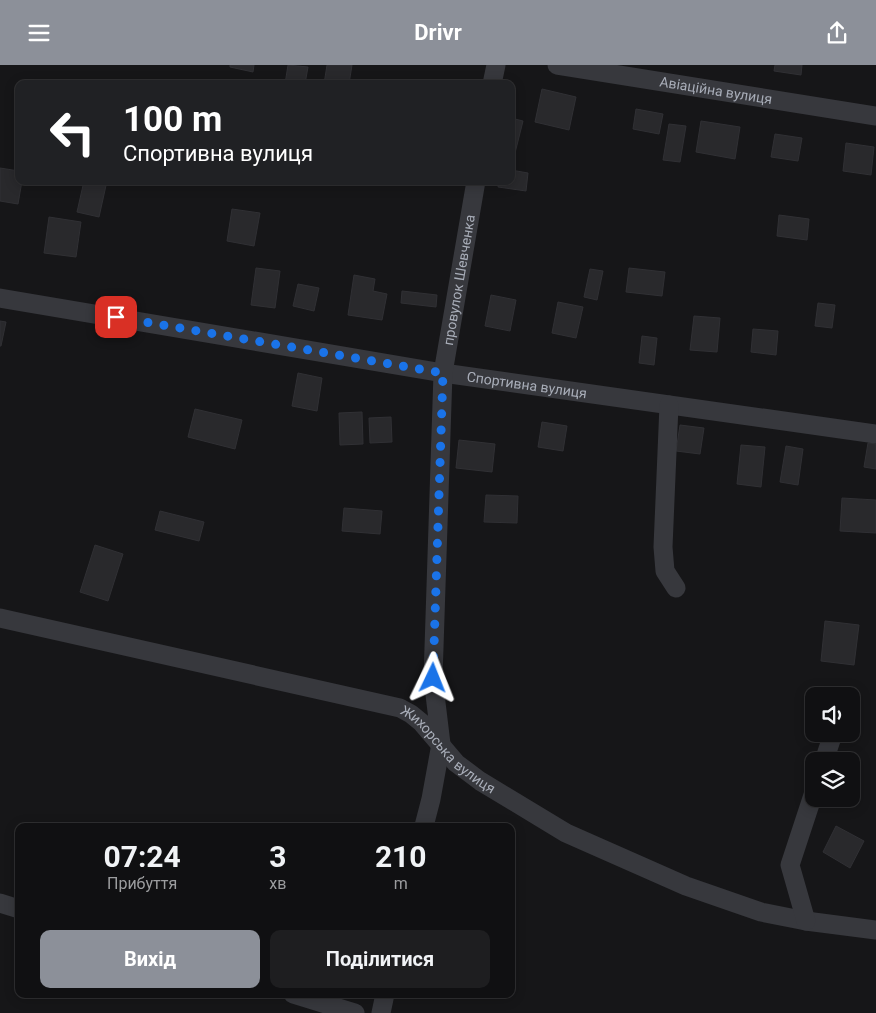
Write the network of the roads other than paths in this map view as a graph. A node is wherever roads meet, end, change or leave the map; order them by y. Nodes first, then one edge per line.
1 (496, 65) edge
2 (557, 65) edge
3 (493, 80) edge
4 (876, 116) edge
5 (475, 185) edge
6 (0, 298) edge
7 (443, 373) junction
8 (669, 405) junction
9 (876, 434) edge
10 (676, 588) dead end
11 (0, 618) edge
12 (441, 744) junction
13 (809, 807) edge
14 (425, 823) edge
15 (0, 903) edge
16 (15, 908) edge
17 (806, 921) junction
18 (876, 930) edge
19 (306, 998) edge
20 (384, 998) edge
21 (355, 1013) edge
22 (381, 1013) edge

1 - 3 street
2 - 4 street, Авіаційна вулиця
5 - 7 street, провулок Шевченка
6 - 7 street, Спортивна вулиця
7 - 8 street, Спортивна вулиця
7 - 12 street, провулок Шевченка
8 - 9 street, Спортивна вулиця
8 - 10 street
11 - 12 street, Жихорська вулиця
12 - 14 street, провулок Шевченка
12 - 17 street, Жихорська вулиця
13 - 17 street
15 - 16 street
17 - 18 street, Жихорська вулиця
19 - 21 street
20 - 22 street

